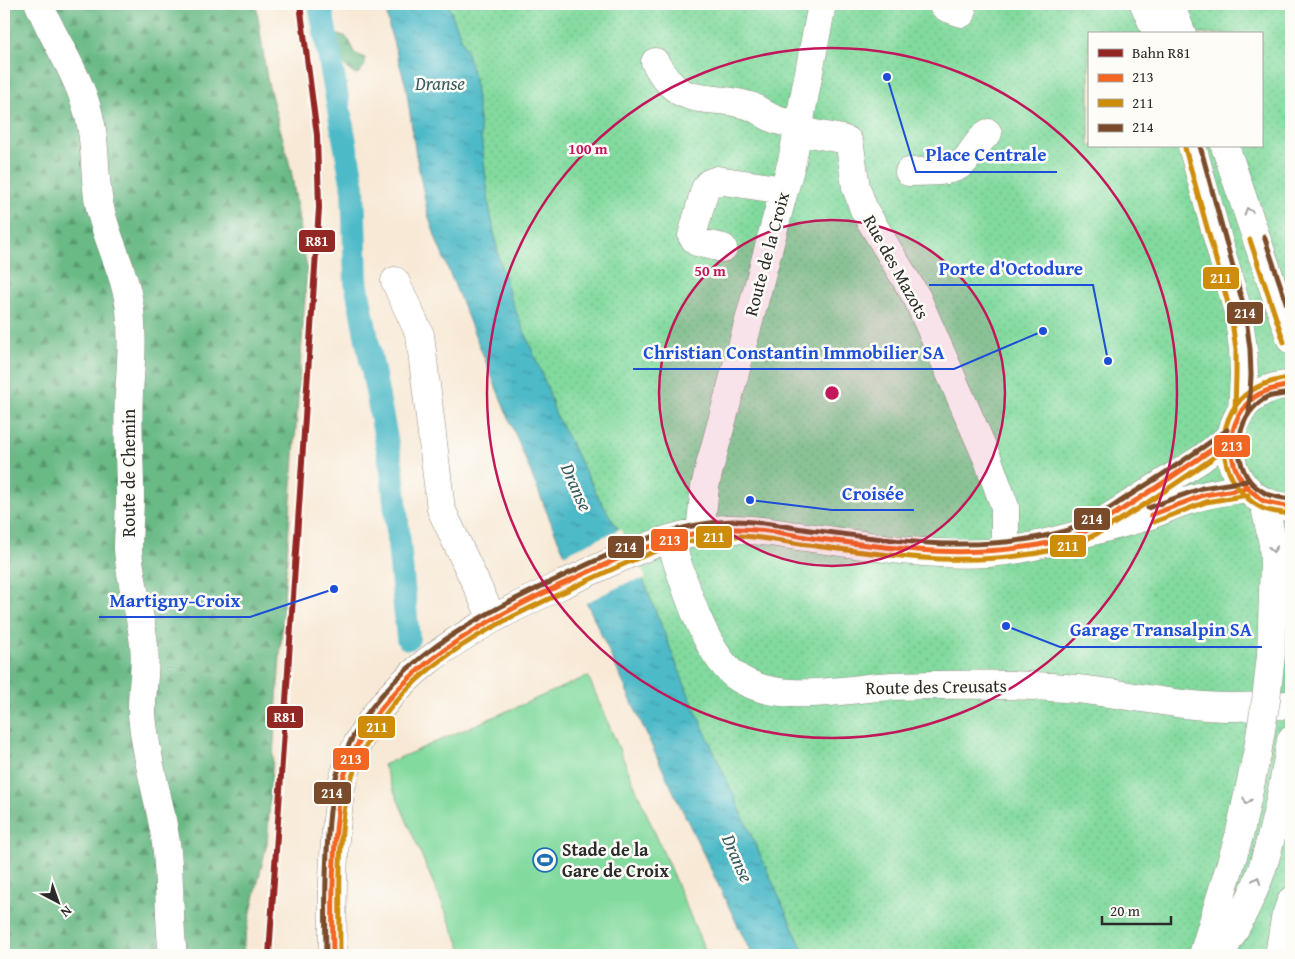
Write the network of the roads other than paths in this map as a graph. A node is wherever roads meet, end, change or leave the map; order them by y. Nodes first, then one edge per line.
1 (39, 4) edge
2 (822, 4) edge
3 (1144, 4) edge
4 (1170, 4) edge
5 (1156, 32) edge
6 (1181, 32) edge
7 (655, 62) dead end
8 (799, 128) junction
9 (988, 133) dead end
10 (1193, 148) edge
11 (1226, 148) edge
12 (909, 172) dead end
13 (784, 190) junction
14 (724, 248) dead end
15 (395, 281) dead end
16 (1283, 290) edge
17 (1291, 340) edge
18 (1291, 385) edge
19 (1242, 410) junction
20 (1231, 436) junction
21 (1255, 495) junction
22 (1291, 507) edge
23 (700, 532) junction
24 (1084, 533) junction
25 (670, 540) junction
26 (1014, 550) junction
27 (492, 618) junction
28 (1291, 704) edge
29 (1290, 748) edge
30 (1291, 901) edge
31 (173, 955) edge
32 (333, 955) edge
33 (1203, 955) edge
34 (1220, 955) edge
35 (1279, 955) edge

1 - 31 main road, Route de Chemin
2 - 8 main road, Route de la Croix
3 - 5 main road
4 - 6 main road
7 - 8 main road
8 - 13 main road, Route de la Croix
8 - 26 main road, Rue des Mazots
9 - 12 main road
10 - 19 main road
16 -> 11 main road
13 - 14 main road
13 - 23 main road, Route de la Croix
15 - 27 main road
16 - 17 main road
18 - 19 main road
19 - 20 main road
20 - 21 main road
20 - 24 main road
21 - 22 main road
21 - 24 main road
21 -> 33 main road, bridge
23 - 25 main road
23 - 26 main road
24 - 26 main road
25 - 27 main road
25 - 28 main road, Route des Creusats
27 - 32 main road
34 -> 29 main road
30 - 35 main road

